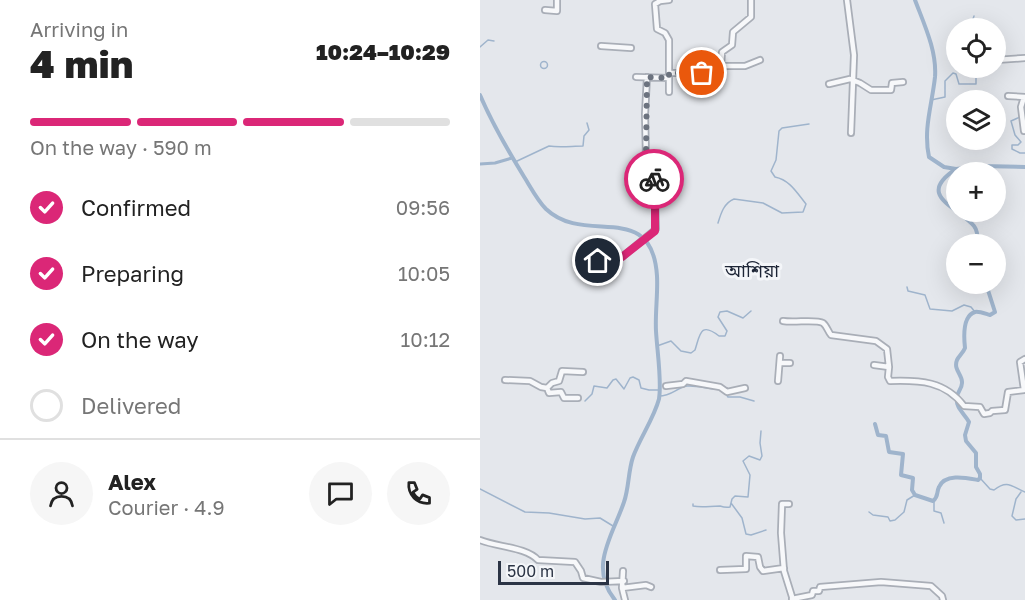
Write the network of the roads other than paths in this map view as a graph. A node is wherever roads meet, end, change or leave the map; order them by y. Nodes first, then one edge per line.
1 (557, 0) edge
2 (669, 0) edge
3 (751, 0) edge
4 (847, 0) edge
5 (545, 10) dead end
6 (601, 46) dead end
7 (631, 48) dead end
8 (1025, 58) edge
9 (1006, 59) edge
10 (760, 60) dead end
11 (702, 73) dead end
12 (669, 75) junction
13 (636, 76) dead end
14 (647, 77) junction
15 (853, 80) junction
16 (903, 82) dead end
17 (829, 84) dead end
18 (669, 92) dead end
19 (1008, 96) dead end
20 (1024, 98) edge
21 (1024, 131) edge
22 (851, 133) dead end
23 (598, 261) dead end
24 (783, 321) dead end
25 (780, 356) dead end
26 (1025, 359) edge
27 (780, 363) junction
28 (790, 363) dead end
29 (874, 365) dead end
30 (889, 367) junction
31 (583, 372) dead end
32 (505, 380) dead end
33 (778, 381) dead end
34 (666, 386) dead end
35 (547, 388) junction
36 (745, 388) dead end
37 (578, 399) dead end
38 (789, 504) dead end
39 (480, 540) edge
40 (784, 568) junction
41 (720, 570) dead end
42 (623, 571) dead end
43 (624, 581) junction
44 (651, 587) dead end
45 (622, 588) junction
46 (793, 599) edge
47 (625, 600) edge
48 (943, 600) edge

1 - 5 street
2 - 12 street
3 - 10 street
4 - 15 street
6 - 7 street
8 - 9 street
11 - 12 street
12 - 14 street
12 - 18 street
13 - 14 street
14 - 23 street
15 - 16 street
15 - 17 street
15 - 22 street
19 - 20 street
20 - 21 street
24 - 30 street
25 - 27 street
26 - 30 street
27 - 28 street
27 - 33 street
29 - 30 street
31 - 35 street
32 - 35 street
34 - 36 street
35 - 37 street
38 - 40 street
39 - 43 street
40 - 41 street
40 - 46 street
42 - 43 street
43 - 45 street
44 - 45 street
45 - 47 street
46 - 48 street

